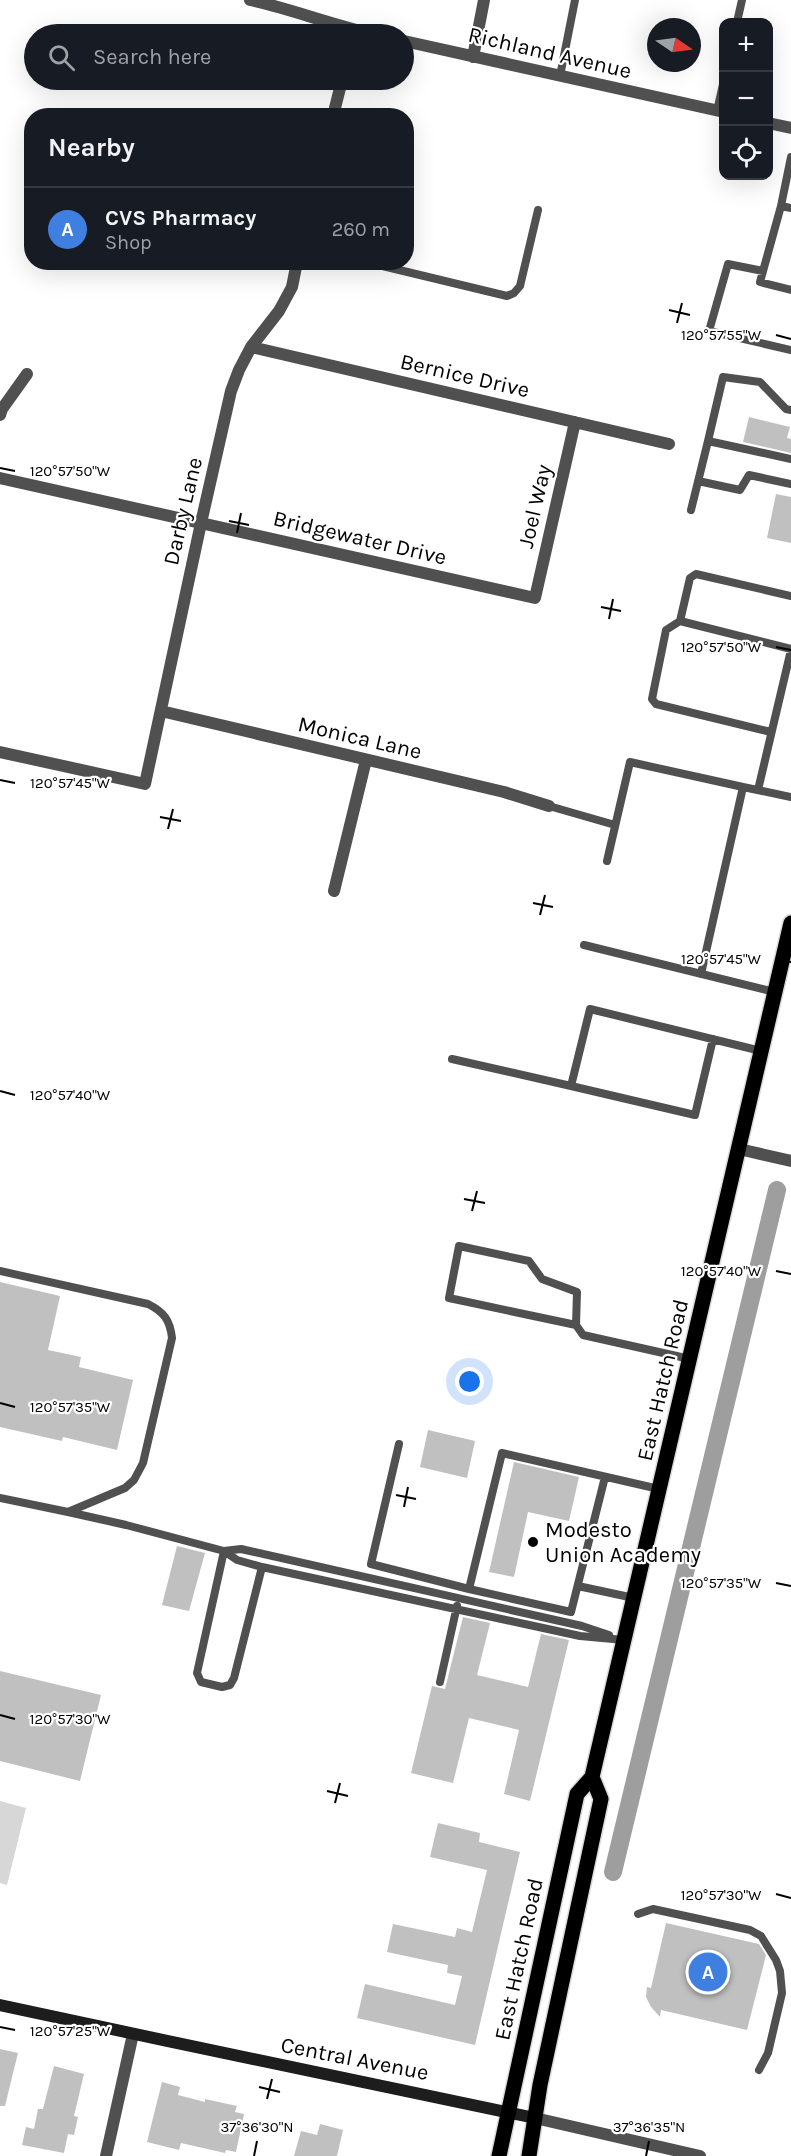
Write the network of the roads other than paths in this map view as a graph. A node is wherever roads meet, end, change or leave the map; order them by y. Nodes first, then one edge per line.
1 (250, 0) edge
2 (484, 0) edge
3 (575, 0) edge
4 (742, 0) edge
5 (737, 18) edge
6 (331, 24) edge
7 (414, 43) edge
8 (473, 57) junction
9 (560, 76) junction
10 (340, 90) edge
11 (335, 108) edge
12 (719, 111) edge
13 (773, 124) edge
14 (791, 128) edge
15 (791, 157) edge
16 (781, 206) junction
17 (791, 208) edge
18 (538, 210) dead end
19 (295, 270) edge
20 (399, 270) edge
21 (763, 271) junction
22 (791, 290) edge
23 (251, 347) junction
24 (791, 350) edge
25 (27, 374) dead end
26 (791, 410) edge
27 (0, 415) edge
28 (575, 422) junction
29 (708, 441) junction
30 (669, 444) dead end
31 (791, 459) edge
32 (0, 478) edge
33 (698, 481) junction
34 (791, 484) edge
35 (691, 510) dead end
36 (201, 523) junction
37 (791, 596) edge
38 (535, 598) joint
39 (680, 621) junction
40 (790, 654) edge
41 (160, 711) junction
42 (771, 732) junction
43 (0, 752) edge
44 (366, 760) junction
45 (743, 787) junction
46 (758, 790) junction
47 (791, 797) edge
48 (549, 806) joint
49 (615, 825) junction
50 (607, 861) dead end
51 (334, 891) dead end
52 (791, 923) edge
53 (584, 945) dead end
54 (701, 974) junction
55 (775, 992) junction
56 (713, 1040) junction
57 (761, 1051) junction
58 (452, 1059) dead end
59 (571, 1086) junction
60 (739, 1149) junction
61 (791, 1161) edge
62 (0, 1271) edge
63 (576, 1325) junction
64 (690, 1359) junction
65 (399, 1444) dead end
66 (605, 1476) junction
67 (659, 1489) junction
68 (0, 1498) edge
69 (68, 1512) junction
70 (224, 1551) junction
71 (262, 1567) junction
72 (578, 1586) junction
73 (469, 1588) junction
74 (634, 1598) junction
75 (459, 1599) junction
76 (457, 1609) junction
77 (624, 1640) junction
78 (440, 1682) dead end
79 (592, 1776) junction
80 (638, 1914) dead end
81 (0, 2005) edge
82 (133, 2034) junction
83 (759, 2070) dead end
84 (509, 2112) junction
85 (534, 2118) junction
86 (106, 2156) edge
87 (499, 2156) edge
88 (529, 2156) edge
89 (700, 2156) edge

1 - 6 street
2 - 8 street
3 - 9 lane
4 - 5 lane
7 - 8 street, Richland Avenue
8 - 9 street, Richland Avenue
9 - 12 street, Richland Avenue
10 - 11 street
13 - 14 street
15 - 16 lane
16 - 17 lane
16 - 21 lane
18 - 20 lane
19 - 23 street, Darby Lane
21 - 22 lane
21 - 24 lane
23 - 28 street, Bernice Drive
23 - 36 street, Darby Lane
25 - 27 street
26 - 29 lane
28 - 30 street, Bernice Drive
28 - 38 street, Joel Way
29 - 31 lane
29 - 33 lane
32 - 36 street, Bridgewater Drive
33 - 34 lane
33 - 35 lane
36 - 38 street, Bridgewater Drive
36 - 41 street, Darby Lane
37 - 39 lane
39 - 40 lane
39 - 42 lane
40 - 42 lane
41 - 43 street, Darby Lane
41 - 44 street, Monica Lane
42 - 46 lane
44 - 48 street, Monica Lane
44 - 51 street
45 - 46 lane
45 - 49 lane
45 - 54 lane
46 - 47 lane
48 - 49 lane
49 - 50 lane
52 - 55 main road, East Hatch Road
53 - 54 lane
54 - 55 lane
55 - 57 main road, East Hatch Road
56 - 57 lane
56 - 59 lane
56 - 59 lane
57 - 60 main road, East Hatch Road
58 - 59 lane
60 - 61 street
60 - 64 main road, East Hatch Road
62 - 69 lane
63 - 63 lane
63 - 64 lane
64 - 67 main road, East Hatch Road
65 - 73 lane
66 - 67 lane
66 - 72 lane
66 - 73 lane
67 - 74 main road, East Hatch Road
68 - 69 lane
69 - 70 lane
70 - 71 lane
70 - 71 lane
70 - 75 lane
71 - 76 lane
72 - 73 lane
72 - 74 lane
74 - 77 main road, East Hatch Road
75 - 76 lane
75 - 77 lane
76 - 77 lane
76 - 78 lane
77 - 79 main road, East Hatch Road
79 - 84 main road, East Hatch Road
79 - 85 main road, East Hatch Road
80 - 83 lane
81 - 82 street, Central Avenue
82 - 84 street, Central Avenue
82 - 86 street
84 - 85 street, Central Avenue
84 - 87 main road, East Hatch Road
85 - 88 main road, East Hatch Road
85 - 89 street, Central Avenue

